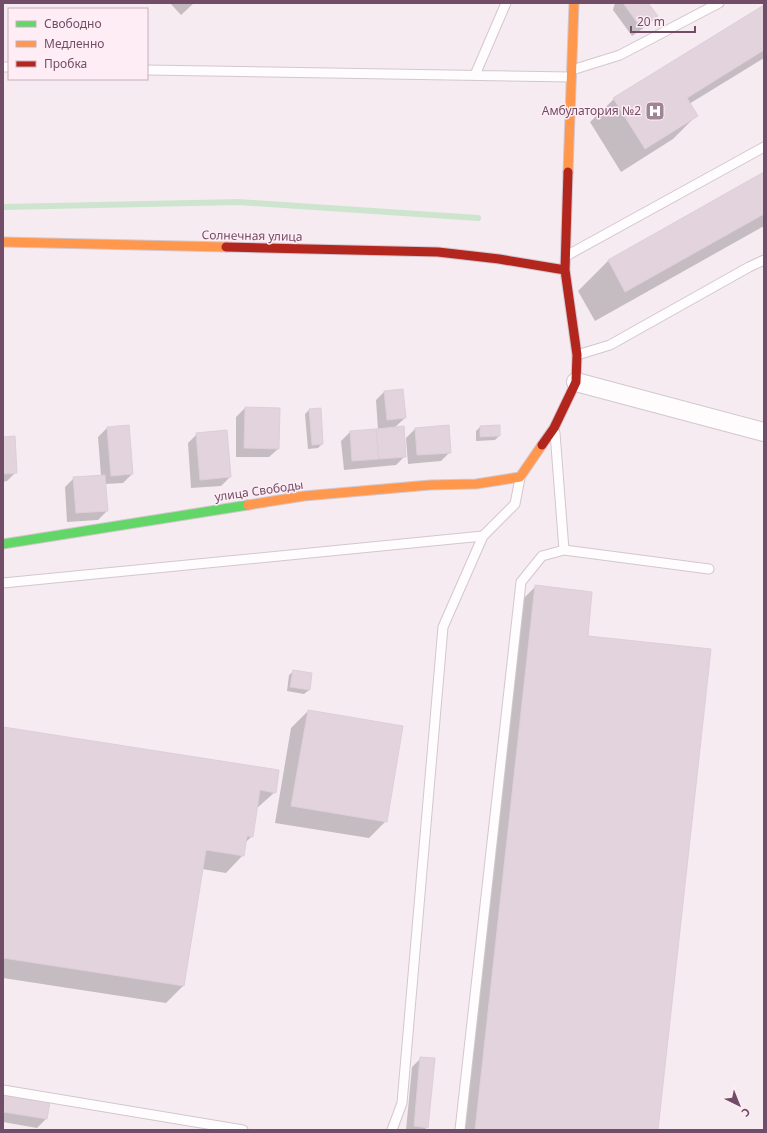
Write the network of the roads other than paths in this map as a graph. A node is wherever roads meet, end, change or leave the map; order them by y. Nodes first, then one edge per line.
1 (506, 3) edge
2 (574, 3) edge
3 (719, 3) edge
4 (148, 70) edge
5 (571, 73) junction
6 (475, 75) junction
7 (764, 147) edge
8 (3, 242) edge
9 (565, 257) junction
10 (764, 260) edge
11 (565, 270) junction
12 (577, 355) junction
13 (576, 382) junction
14 (554, 428) junction
15 (764, 432) edge
16 (520, 477) junction
17 (483, 536) junction
18 (3, 544) edge
19 (564, 550) junction
20 (709, 570) dead end
21 (3, 582) edge
22 (3, 1090) edge
23 (242, 1130) edge
24 (392, 1130) edge
25 (460, 1130) edge

1 - 6 lane
2 - 5 street
3 - 5 lane
4 - 6 lane
5 - 6 lane
5 - 9 street
7 - 9 lane
8 - 11 street, Солнечная улица
9 - 11 street
10 - 12 lane
11 - 12 street
12 - 13 street
13 - 14 street
13 - 15 street
14 - 16 street
14 - 19 lane
16 - 17 lane
16 - 18 street, улица Свободы
17 - 21 lane
17 - 24 lane
19 - 20 lane
19 - 25 lane
22 - 23 lane

